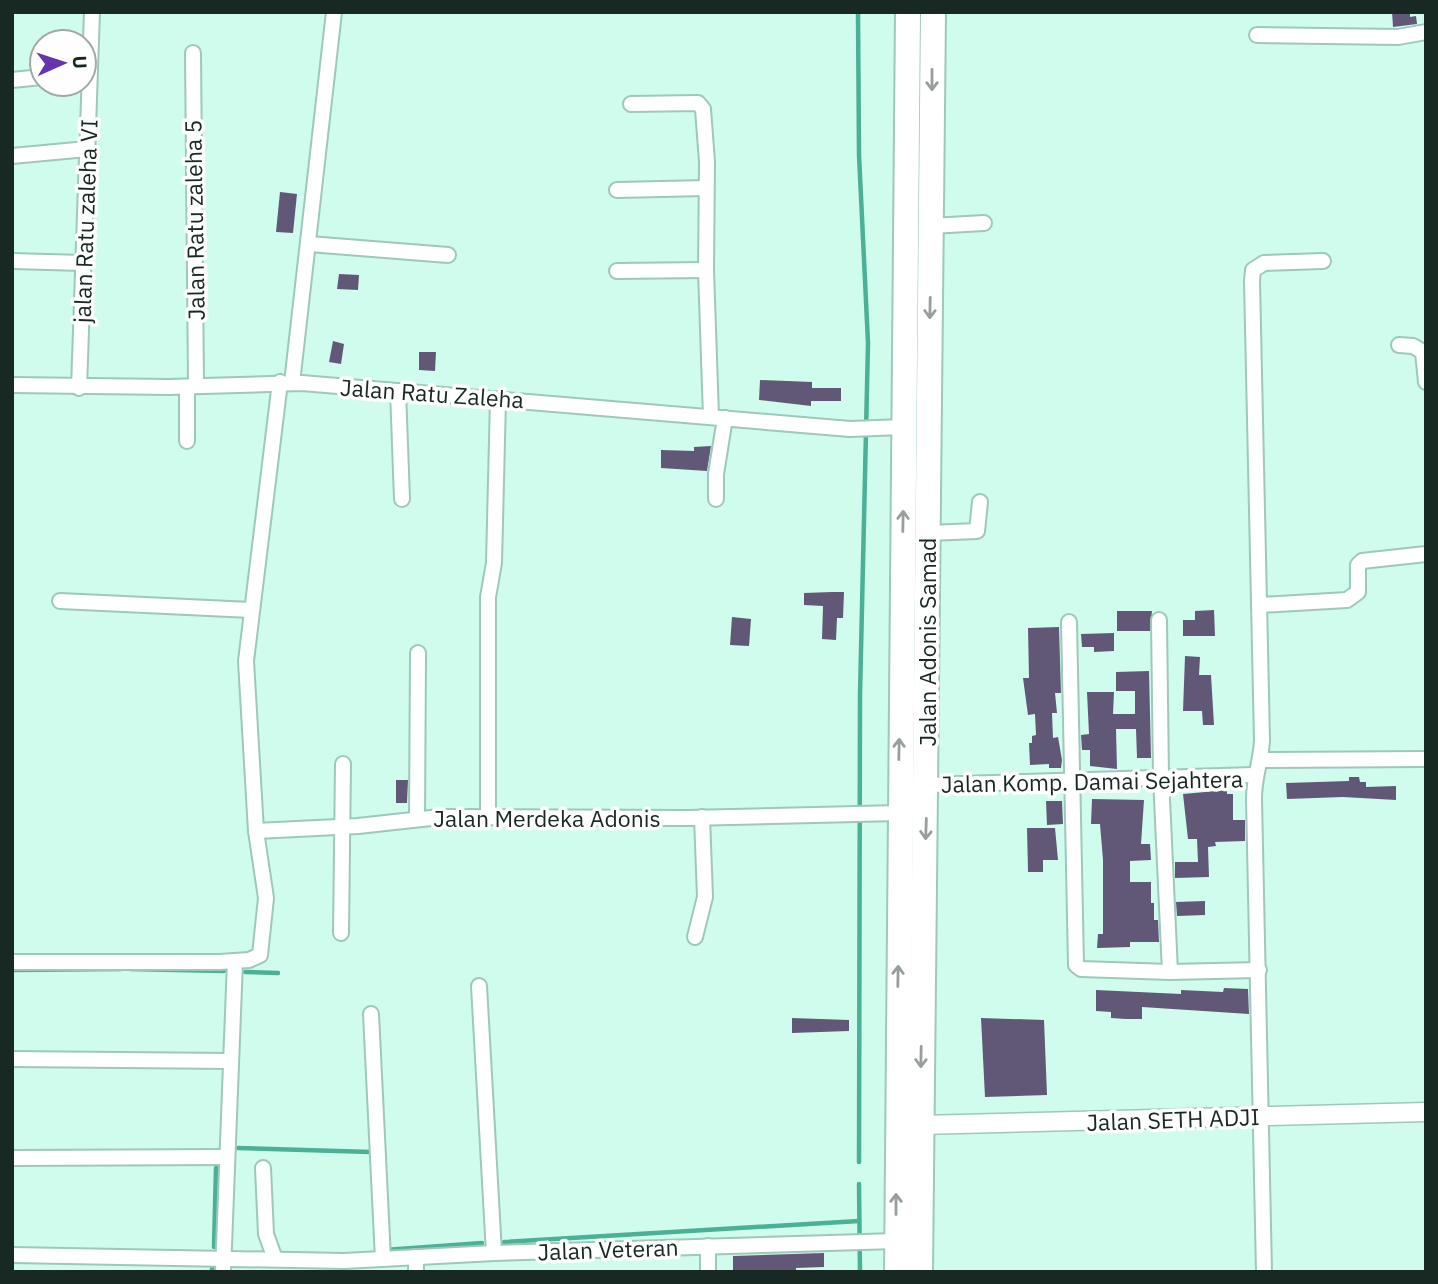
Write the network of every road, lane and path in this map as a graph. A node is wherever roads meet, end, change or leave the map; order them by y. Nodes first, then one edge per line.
1 (334, 12) edge
2 (908, 12) edge
3 (933, 12) edge
4 (1425, 34) edge
5 (1257, 35) dead end
6 (193, 53) dead end
7 (87, 98) edge
8 (631, 104) dead end
9 (87, 149) junction
10 (12, 156) edge
11 (706, 188) junction
12 (618, 190) dead end
13 (984, 223) dead end
14 (931, 226) junction
15 (309, 244) junction
16 (448, 255) dead end
17 (12, 261) edge
18 (1323, 261) dead end
19 (83, 263) junction
20 (706, 270) junction
21 (617, 271) dead end
22 (1399, 345) dead end
23 (286, 382) junction
24 (1426, 382) edge
25 (12, 385) edge
26 (191, 386) junction
27 (79, 388) junction
28 (397, 391) junction
29 (498, 399) junction
30 (718, 417) junction
31 (893, 428) junction
32 (187, 441) dead end
33 (402, 499) dead end
34 (716, 499) dead end
35 (981, 502) dead end
36 (928, 533) junction
37 (1426, 554) edge
38 (60, 601) dead end
39 (1259, 605) junction
40 (251, 610) junction
41 (1159, 620) dead end
42 (1069, 622) dead end
43 (418, 653) dead end
44 (1426, 759) edge
45 (1260, 760) junction
46 (343, 764) dead end
47 (1254, 775) junction
48 (1161, 776) junction
49 (1072, 779) junction
50 (927, 785) junction
51 (888, 813) junction
52 (488, 816) junction
53 (702, 817) junction
54 (418, 818) junction
55 (344, 827) junction
56 (256, 831) junction
57 (898, 922) junction
58 (923, 922) junction
59 (341, 933) dead end
60 (695, 937) dead end
61 (235, 961) junction
62 (12, 962) edge
63 (1259, 970) junction
64 (1170, 972) junction
65 (479, 986) dead end
66 (371, 1014) dead end
67 (12, 1059) edge
68 (230, 1061) junction
69 (1426, 1112) edge
70 (1260, 1116) junction
71 (921, 1125) junction
72 (227, 1157) junction
73 (12, 1158) edge
74 (263, 1168) dead end
75 (897, 1241) junction
76 (708, 1246) junction
77 (494, 1253) junction
78 (12, 1255) edge
79 (275, 1259) junction
80 (383, 1259) junction
81 (416, 1264) edge
82 (223, 1265) edge
83 (708, 1272) edge
84 (897, 1272) edge
85 (920, 1272) edge
86 (1264, 1272) edge

1 - 15 street
2 - 31 highway
3 -> 14 highway, Jalan Adonis Samad
4 - 5 street
6 - 26 street, Jalan Ratu zaleha 5
7 - 9 street, jalan Ratu zaleha VI
8 - 11 street
9 - 10 street
9 - 19 street, jalan Ratu zaleha VI
11 - 12 street
11 - 20 street
13 - 14 street
14 -> 36 highway, Jalan Adonis Samad
15 - 16 street
15 - 23 street
17 - 19 street
18 - 39 street
19 - 27 street, jalan Ratu zaleha VI
20 - 21 street
20 - 30 street
22 - 24 street
23 - 26 street, Jalan Ratu Zaleha
23 - 28 street, Jalan Ratu Zaleha
23 - 40 street
25 - 27 street, Jalan Ratu Zaleha
26 - 27 street, Jalan Ratu Zaleha
26 - 32 street, Jalan Ratu zaleha 5
28 - 29 street, Jalan Ratu Zaleha
28 - 33 street
29 - 30 street, Jalan Ratu Zaleha
29 - 52 street
30 - 31 street, Jalan Ratu Zaleha
30 - 34 street
51 -> 31 highway
35 - 36 street
36 - 50 highway, Jalan Adonis Samad
37 - 39 street
38 - 40 street
39 - 45 street
40 - 56 street
41 - 48 street
42 - 49 street
43 - 54 street
44 - 45 street
45 - 47 street
46 - 55 street
47 - 48 street, Jalan Komp. Damai Sejahtera
47 - 63 street, Jalan Komp. Damai Sejahtera
48 - 49 street, Jalan Komp. Damai Sejahtera
48 - 64 street
49 - 50 street, Jalan Komp. Damai Sejahtera
49 - 64 street
50 -> 58 highway, Jalan Adonis Samad
51 - 53 street, Jalan Merdeka Adonis
51 - 57 highway
52 - 53 street, Jalan Merdeka Adonis
52 - 54 street, Jalan Merdeka Adonis
53 - 60 street
54 - 55 street, Jalan Merdeka Adonis
55 - 56 street, Jalan Merdeka Adonis
55 - 59 street
56 - 61 street
57 - 58 highway
75 -> 57 highway
58 -> 71 highway, Jalan Adonis Samad
61 - 62 street
61 - 68 street
63 - 64 street
63 - 70 street, Jalan Komp. Damai Sejahtera
65 - 77 street
66 - 80 street
67 - 68 street
68 - 72 street
69 - 70 street, Jalan SETH ADJI
70 - 71 street, Jalan SETH ADJI
70 - 86 street, Jalan Komp. Damai Sejahtera
71 - 85 highway, Jalan Adonis Samad
72 - 73 street
72 - 82 street
74 - 79 street
75 - 76 street, Jalan Veteran
75 - 84 highway
76 - 77 street, Jalan Veteran
76 - 83 street
77 - 81 street, Jalan Veteran
78 - 82 street, Jalan Veteran
79 - 80 street, Jalan Veteran
79 - 82 street, Jalan Veteran
80 - 81 street, Jalan Veteran

